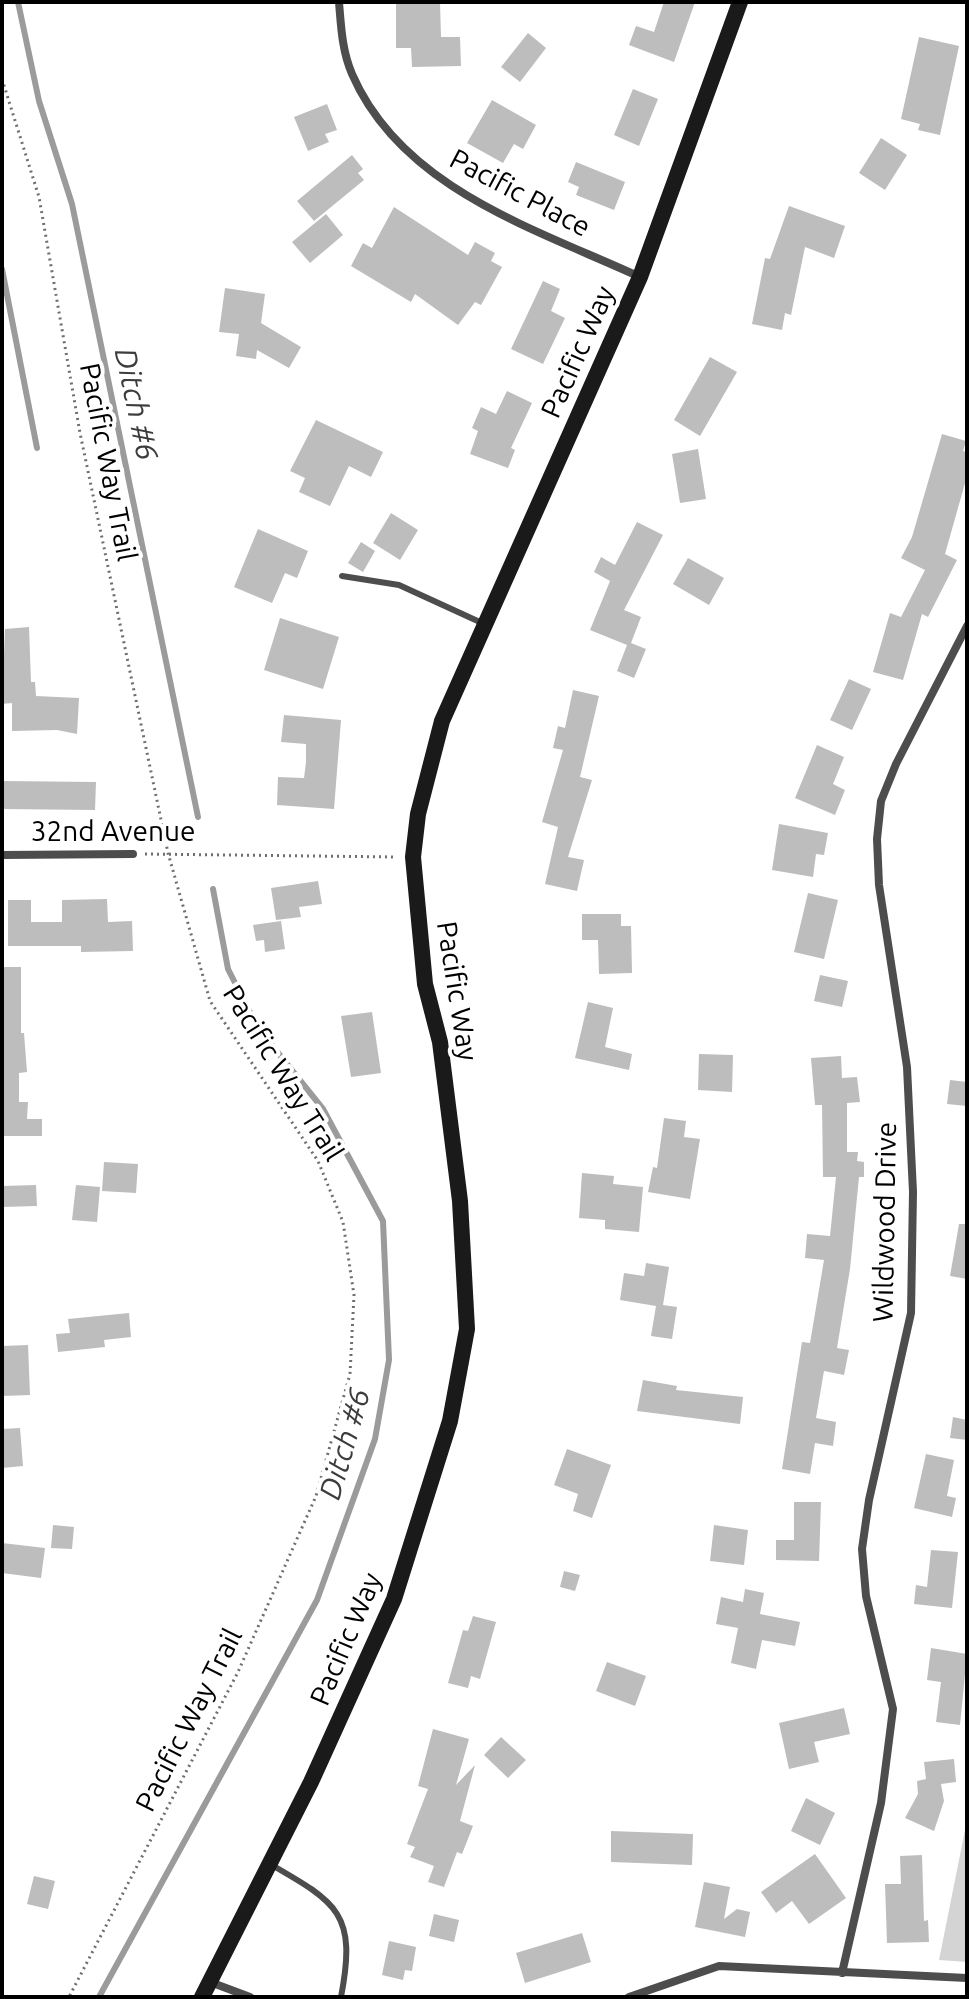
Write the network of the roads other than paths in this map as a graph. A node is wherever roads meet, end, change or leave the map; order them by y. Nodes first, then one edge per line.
1 (339, 2) edge
2 (740, 2) edge
3 (640, 277) junction
4 (342, 576) dead end
5 (486, 624) junction
6 (967, 626) edge
7 (133, 854) road end
8 (2, 855) edge
9 (270, 1864) junction
10 (842, 1973) junction
11 (967, 1978) edge
12 (206, 1990) edge
13 (250, 1997) edge
14 (341, 1997) edge
15 (629, 1997) edge

1 - 3 street, Pacific Place
2 - 3 main road, Pacific Way
3 - 5 main road, Pacific Way
4 - 5 lane
5 - 9 main road, Pacific Way
6 - 10 street, Wildwood Drive
7 - 8 street, 32nd Avenue
9 - 12 main road, Pacific Way
9 - 14 lane
10 - 11 street
10 - 15 street
12 - 13 street

